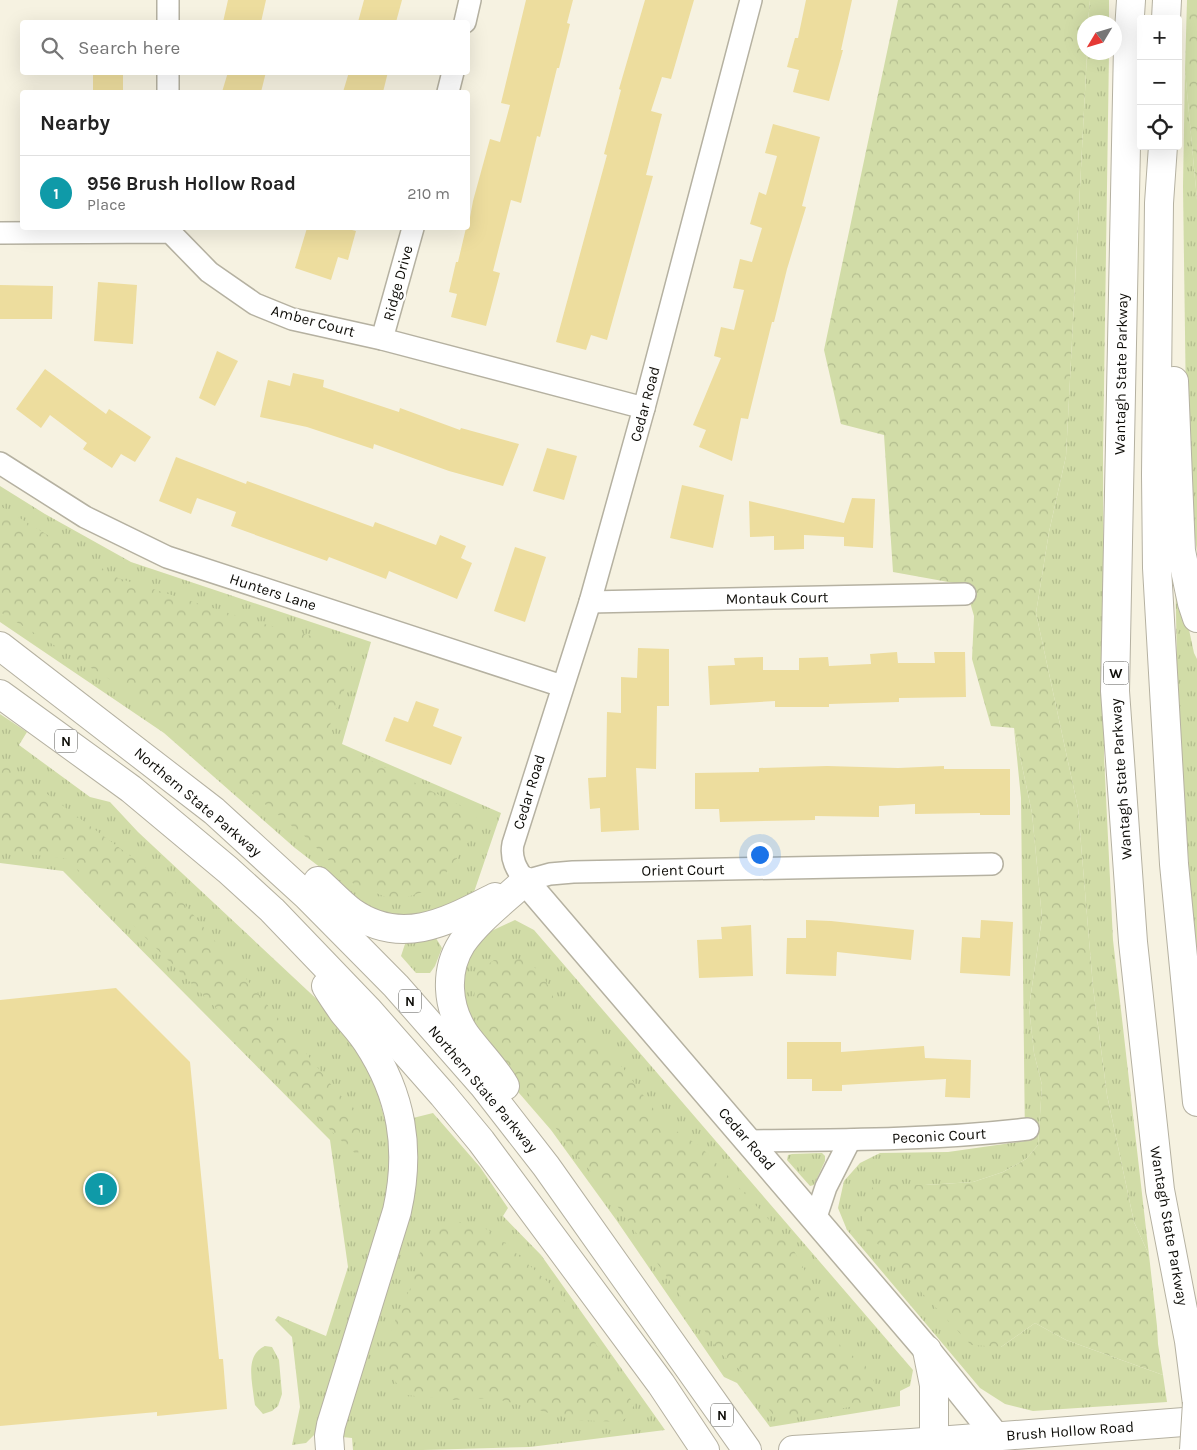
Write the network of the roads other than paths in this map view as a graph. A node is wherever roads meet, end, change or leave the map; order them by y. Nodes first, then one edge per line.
1 (168, 0) edge
2 (470, 0) edge
3 (751, 0) edge
4 (1131, 0) edge
5 (1167, 0) edge
6 (1166, 15) edge
7 (168, 20) edge
8 (465, 20) edge
9 (168, 75) edge
10 (452, 75) edge
11 (168, 90) edge
12 (448, 90) edge
13 (1163, 150) edge
14 (1159, 204) junction
15 (170, 230) edge
16 (412, 230) edge
17 (0, 233) edge
18 (382, 339) junction
19 (644, 408) junction
20 (0, 463) edge
21 (965, 594) dead end
22 (590, 602) junction
23 (1197, 618) edge
24 (0, 646) edge
25 (562, 686) junction
26 (0, 694) edge
27 (214, 811) junction
28 (992, 864) dead end
29 (526, 881) junction
30 (272, 910) junction
31 (1197, 1102) edge
32 (1028, 1129) dead end
33 (748, 1140) junction
34 (850, 1140) junction
35 (581, 1214) junction
36 (816, 1220) junction
37 (927, 1350) junction
38 (1197, 1404) edge
39 (1197, 1421) edge
40 (996, 1436) junction
41 (934, 1441) junction
42 (330, 1450) edge
43 (705, 1450) edge
44 (746, 1450) edge
45 (793, 1450) edge
46 (1194, 1450) edge

1 - 7 street
2 - 8 street
3 - 19 street, Cedar Road
4 - 38 main road, Wantagh State Parkway / W
5 - 6 main road
9 - 11 street
10 - 12 street
13 - 14 main road
14 - 23 main road
14 - 31 main road
15 - 17 street, Amber Court
15 - 18 street, Amber Court
16 - 18 street, Ridge Drive
18 - 19 street, Amber Court
19 - 22 street, Cedar Road
20 - 25 street, Hunters Lane
21 - 22 street, Montauk Court
22 - 25 street, Cedar Road
24 - 27 main road, Northern State Parkway / N
25 - 29 street, Cedar Road
26 - 30 main road, N
27 - 29 main road
27 - 35 main road, Northern State Parkway / N
28 - 29 street, Orient Court
29 - 33 street, Cedar Road
29 - 35 main road
30 - 42 main road
30 - 43 main road, N
32 - 34 street, Peconic Court
33 - 34 street, Peconic Court
33 - 36 street, Cedar Road
34 - 36 street
35 - 44 main road, Northern State Parkway / N
36 - 37 street, Cedar Road
37 - 40 street, Cedar Road
37 - 41 main road
38 - 46 main road, Wantagh State Parkway, bridge
39 - 40 main road, Brush Hollow Road
40 - 41 main road, Brush Hollow Road
41 - 45 main road, Brush Hollow Road

